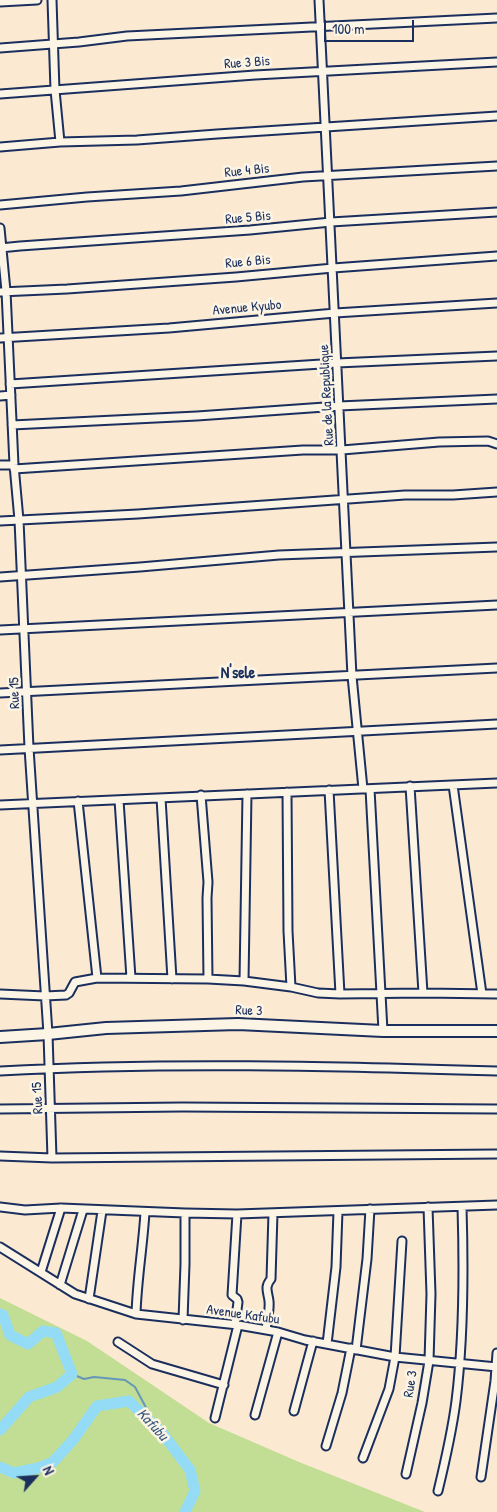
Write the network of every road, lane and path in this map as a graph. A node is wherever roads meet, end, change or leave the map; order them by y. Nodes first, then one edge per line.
1 (37, 0) edge
2 (52, 0) edge
3 (320, 0) edge
4 (0, 2) edge
5 (497, 18) edge
6 (320, 27) junction
7 (54, 44) junction
8 (0, 48) edge
9 (497, 62) edge
10 (322, 71) junction
11 (55, 90) junction
12 (0, 94) edge
13 (497, 116) edge
14 (326, 127) junction
15 (60, 142) junction
16 (0, 146) edge
17 (497, 166) edge
18 (328, 175) junction
19 (0, 205) edge
20 (497, 212) edge
21 (331, 222) junction
22 (0, 228) edge
23 (1, 248) edge
24 (497, 256) edge
25 (333, 268) junction
26 (3, 291) edge
27 (497, 303) edge
28 (335, 313) junction
29 (4, 338) edge
30 (497, 356) edge
31 (337, 363) junction
32 (10, 384) junction
33 (11, 395) junction
34 (0, 396) edge
35 (497, 399) edge
36 (339, 406) junction
37 (12, 425) junction
38 (497, 444) edge
39 (342, 450) junction
40 (0, 465) edge
41 (14, 467) junction
42 (497, 492) edge
43 (345, 500) junction
44 (19, 520) junction
45 (0, 521) edge
46 (497, 547) edge
47 (347, 554) junction
48 (0, 576) edge
49 (21, 576) junction
50 (497, 605) edge
51 (350, 613) junction
52 (24, 628) junction
53 (0, 630) edge
54 (497, 668) edge
55 (352, 676) junction
56 (27, 691) junction
57 (0, 693) edge
58 (497, 724) edge
59 (358, 732) junction
60 (29, 748) junction
61 (0, 750) edge
62 (497, 783) edge
63 (453, 785) junction
64 (410, 786) junction
65 (366, 789) junction
66 (329, 790) junction
67 (287, 792) junction
68 (247, 794) junction
69 (201, 795) junction
70 (161, 798) junction
71 (119, 800) junction
72 (78, 801) junction
73 (34, 803) junction
74 (0, 805) edge
75 (97, 978) junction
76 (131, 978) junction
77 (172, 979) junction
78 (208, 979) junction
79 (244, 981) junction
80 (291, 987) junction
81 (423, 993) junction
82 (0, 994) edge
83 (340, 994) junction
84 (381, 994) junction
85 (482, 994) junction
86 (497, 994) edge
87 (45, 996) junction
88 (384, 1031) junction
89 (497, 1031) edge
90 (48, 1034) junction
91 (0, 1037) edge
92 (49, 1068) junction
93 (0, 1071) edge
94 (497, 1071) edge
95 (0, 1109) edge
96 (51, 1109) junction
97 (497, 1109) edge
98 (497, 1154) edge
99 (0, 1156) edge
100 (52, 1158) junction
101 (497, 1205) edge
102 (0, 1207) edge
103 (462, 1207) junction
104 (61, 1208) junction
105 (428, 1208) junction
106 (370, 1209) junction
107 (83, 1210) junction
108 (102, 1210) junction
109 (338, 1211) junction
110 (145, 1212) junction
111 (185, 1213) junction
112 (273, 1213) junction
113 (237, 1214) junction
114 (402, 1241) dead end
115 (0, 1247) edge
116 (41, 1272) junction
117 (60, 1285) junction
118 (89, 1299) junction
119 (136, 1314) junction
120 (183, 1320) junction
121 (236, 1325) junction
122 (266, 1330) junction
123 (278, 1332) junction
124 (313, 1341) junction
125 (118, 1342) dead end
126 (328, 1344) junction
127 (353, 1349) junction
128 (497, 1353) edge
129 (395, 1357) junction
130 (429, 1360) junction
131 (460, 1363) junction
132 (497, 1367) edge
133 (224, 1385) junction
134 (294, 1411) dead end
135 (256, 1415) dead end
136 (215, 1418) dead end
137 (326, 1446) dead end
138 (363, 1458) dead end
139 (406, 1474) dead end
140 (481, 1477) dead end
141 (438, 1491) dead end

1 - 4 street
2 - 7 street
3 - 6 street, Rue de la Republique
5 - 6 street
6 - 7 street
6 - 10 street, Rue de la Republique
7 - 8 street
7 - 11 street
9 - 10 street, Rue 3 Bis
10 - 11 street, Rue 3 Bis
10 - 14 street, Rue de la Republique
11 - 12 street, Rue 3 Bis
11 - 15 street
13 - 14 street
14 - 15 street
14 - 18 street, Rue de la Republique
15 - 16 street
17 - 18 street, Rue 4 Bis
18 - 19 street, Rue 4 Bis
18 - 21 street, Rue de la Republique
20 - 21 street, Rue 5 Bis
21 - 23 street, Rue 5 Bis
21 - 25 street, Rue de la Republique
22 - 23 street, Rue 15
23 - 26 street, Rue 15
24 - 25 street, Rue 6 Bis
25 - 26 street, Rue 6 Bis
25 - 28 street, Rue de la Republique
26 - 29 street, Rue 15
27 - 28 street, Avenue Kyubo
28 - 29 street, Avenue Kyubo
28 - 31 street, Rue de la Republique
29 - 32 street, Rue 15
30 - 31 street
31 - 32 street
31 - 36 street, Rue de la Republique
32 - 33 street, Rue 15
33 - 34 street
33 - 37 street, Rue 15
35 - 36 street
36 - 37 street
36 - 39 street, Rue de la Republique
37 - 41 street, Rue 15
38 - 39 street
39 - 41 street
39 - 43 street, Rue de la Republique
40 - 41 street
41 - 44 street, Rue 15
42 - 43 street
43 - 44 street
43 - 47 street, Rue de la Republique
44 - 45 street
44 - 49 street, Rue 15
46 - 47 street
47 - 49 street
47 - 51 street, Rue de la Republique
48 - 49 street
49 - 52 street, Rue 15
50 - 51 street
51 - 52 street
51 - 55 street, Rue de la Republique
52 - 53 street
52 - 56 street, Rue 15
54 - 55 street
55 - 56 street
55 - 59 street, Rue de la Republique
56 - 57 street
56 - 60 street, Rue 15
58 - 59 street
59 - 60 street
59 - 65 street, Rue de la Republique
60 - 61 street
60 - 73 street, Rue 15
62 - 63 street
63 - 64 street
63 - 85 street
64 - 65 street
64 - 81 street
65 - 66 street
65 - 84 street, Rue de la Republique
66 - 67 street
66 - 83 street
67 - 68 street
67 - 80 street
68 - 69 street
68 - 79 street
69 - 70 street
69 - 78 street
70 - 71 street
70 - 77 street
71 - 72 street
71 - 76 street
72 - 73 street
72 - 75 street
73 - 74 street
73 - 87 street, Rue 15
75 - 76 street
75 - 87 street
76 - 77 street
77 - 78 street
78 - 79 street
79 - 80 street
80 - 83 street
81 - 84 street
81 - 85 street
82 - 87 street
83 - 84 street
84 - 88 street, Rue de la Republique
85 - 86 street
87 - 90 street, Rue 15
88 - 89 street, Rue 3
88 - 90 street, Rue 3
90 - 91 street, Rue 3
90 - 92 street, Rue 15
92 - 93 street
92 - 94 street
92 - 96 street, Rue 15
95 - 96 street
96 - 97 street
96 - 100 street, Rue 15
98 - 100 street
99 - 100 street
101 - 103 street
102 - 104 street
103 - 105 street
103 - 131 street
104 - 107 street
104 - 116 street
105 - 106 street
105 - 130 street, Rue 3
106 - 109 street
106 - 127 street
107 - 108 street
107 - 117 street
108 - 110 street
108 - 118 street
109 - 112 street
109 - 126 street
110 - 111 street
110 - 119 street
111 - 113 street
111 - 120 street
112 - 113 street
112 - 122 street
113 - 121 street
114 - 129 street
115 - 116 street, Avenue Kafubu
116 - 117 street, Avenue Kafubu
117 - 118 street, Avenue Kafubu
118 - 119 street, Avenue Kafubu
119 - 120 street, Avenue Kafubu
120 - 121 street, Avenue Kafubu
121 - 122 street, Avenue Kafubu
121 - 133 street
122 - 123 street, Avenue Kafubu
123 - 124 street, Avenue Kafubu
123 - 135 street
124 - 126 street, Avenue Kafubu
124 - 134 street
125 - 133 street
126 - 127 street, Avenue Kafubu
127 - 129 street, Avenue Kafubu
127 - 137 street
128 - 132 street
129 - 130 street, Avenue Kafubu
129 - 138 street
130 - 131 street, Avenue Kafubu
130 - 139 street, Rue 3
131 - 132 street, Avenue Kafubu
131 - 141 street
132 - 140 street
133 - 136 street

